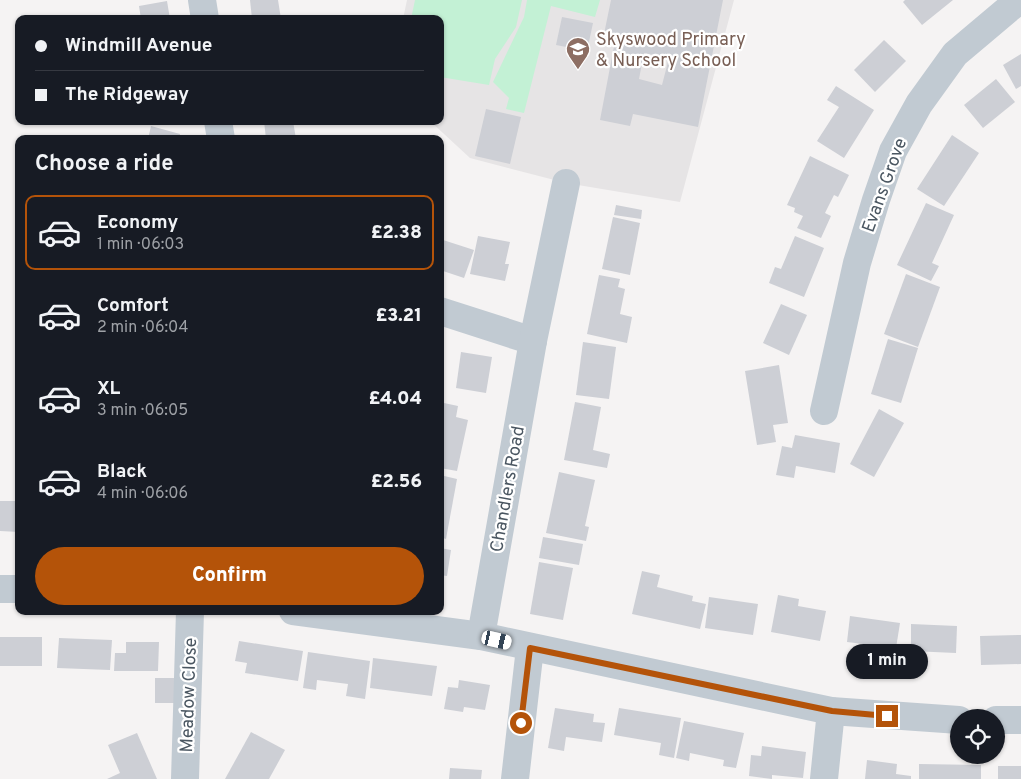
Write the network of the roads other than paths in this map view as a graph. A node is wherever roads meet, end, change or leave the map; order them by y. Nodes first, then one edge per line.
1 (202, 0) edge
2 (1019, 0) edge
3 (204, 15) edge
4 (566, 183) dead end
5 (444, 312) edge
6 (533, 341) junction
7 (824, 411) dead end
8 (0, 588) edge
9 (15, 590) edge
10 (190, 615) edge
11 (323, 615) edge
12 (481, 636) junction
13 (530, 648) junction
14 (832, 711) junction
15 (950, 719) edge
16 (1005, 720) edge
17 (1021, 720) edge
18 (185, 779) edge
19 (515, 779) edge
20 (824, 779) edge

1 - 3 street
2 - 7 street, Evans Grove
4 - 6 street, Chandlers Road
5 - 6 street
6 - 12 street, Chandlers Road
8 - 9 street
10 - 18 street, Meadow Close
11 - 12 street
12 - 13 street
13 - 14 street
13 - 19 street
14 - 15 street
14 - 20 street
16 - 17 street

